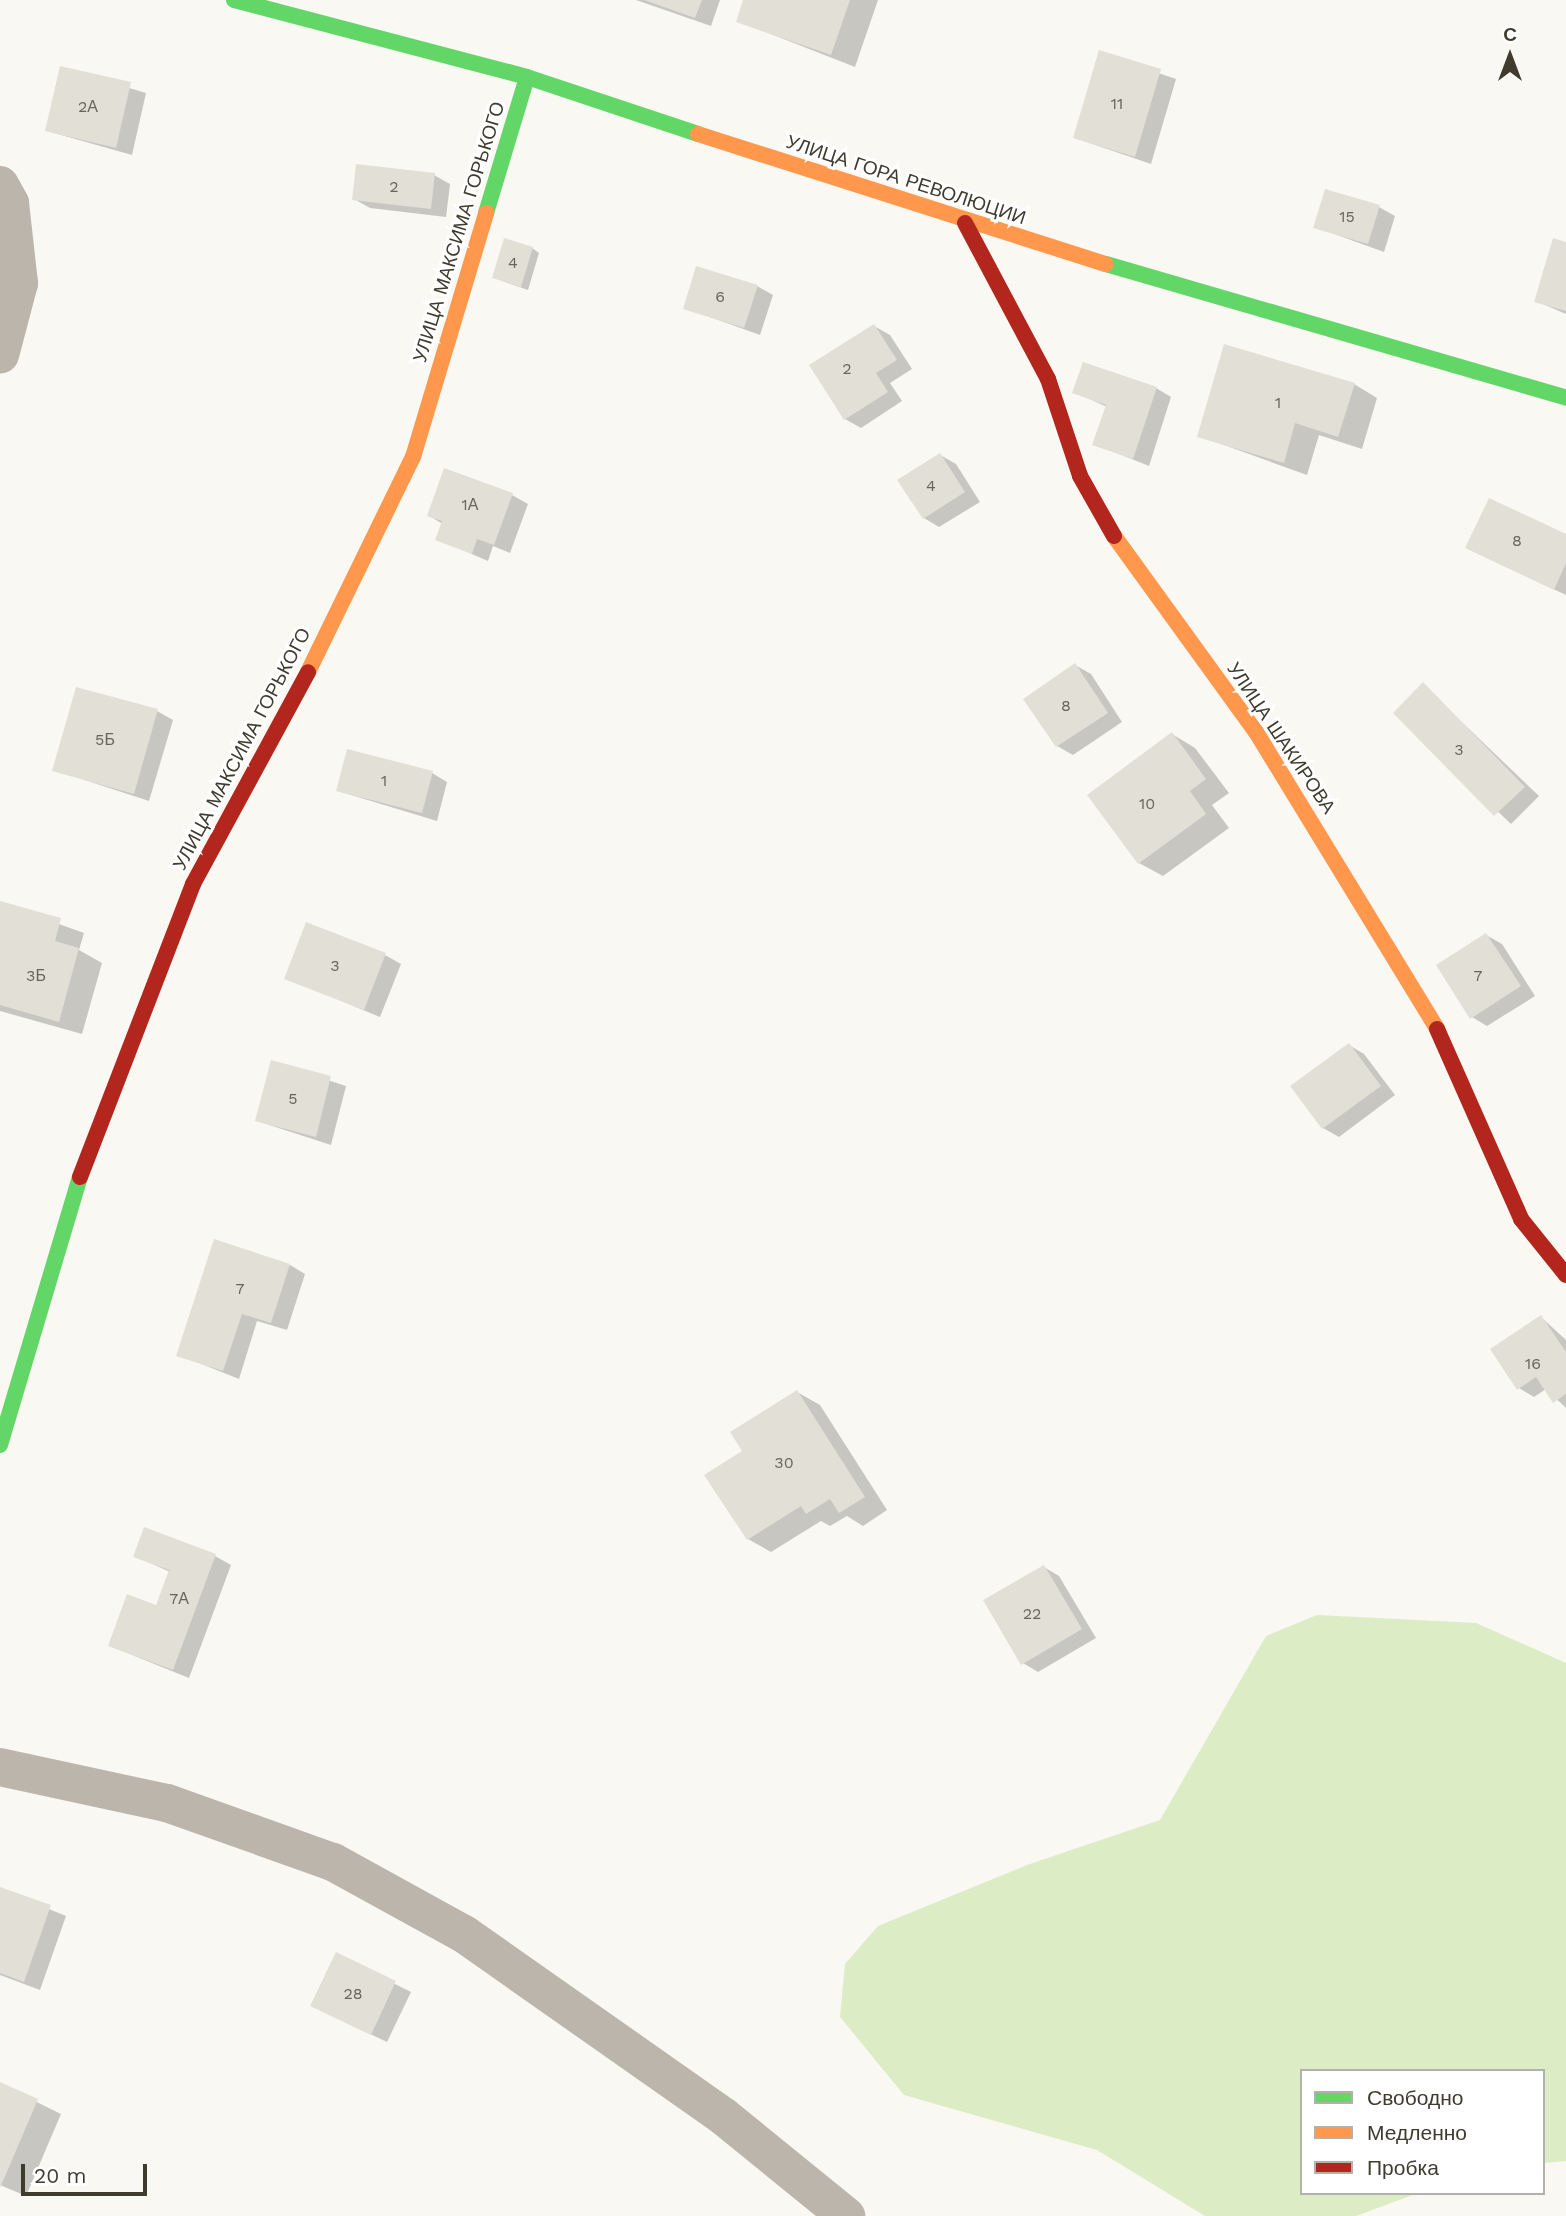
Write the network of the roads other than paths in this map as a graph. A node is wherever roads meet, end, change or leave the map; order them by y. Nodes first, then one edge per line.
1 (234, 0) edge
2 (527, 76) junction
3 (0, 185) edge
4 (965, 223) junction
5 (0, 355) edge
6 (1566, 398) edge
7 (1566, 1275) edge
8 (0, 1445) edge
9 (0, 1767) edge
10 (846, 2216) edge

1 - 2 street, УЛИЦА ГОРА РЕВОЛЮЦИИ
2 - 4 street, УЛИЦА ГОРА РЕВОЛЮЦИИ
2 - 8 street, УЛИЦА МАКСИМА ГОРЬКОГО
3 - 5 street
4 - 6 street, УЛИЦА ГОРА РЕВОЛЮЦИИ
4 - 7 street, УЛИЦА ШАКИРОВА
9 - 10 street

